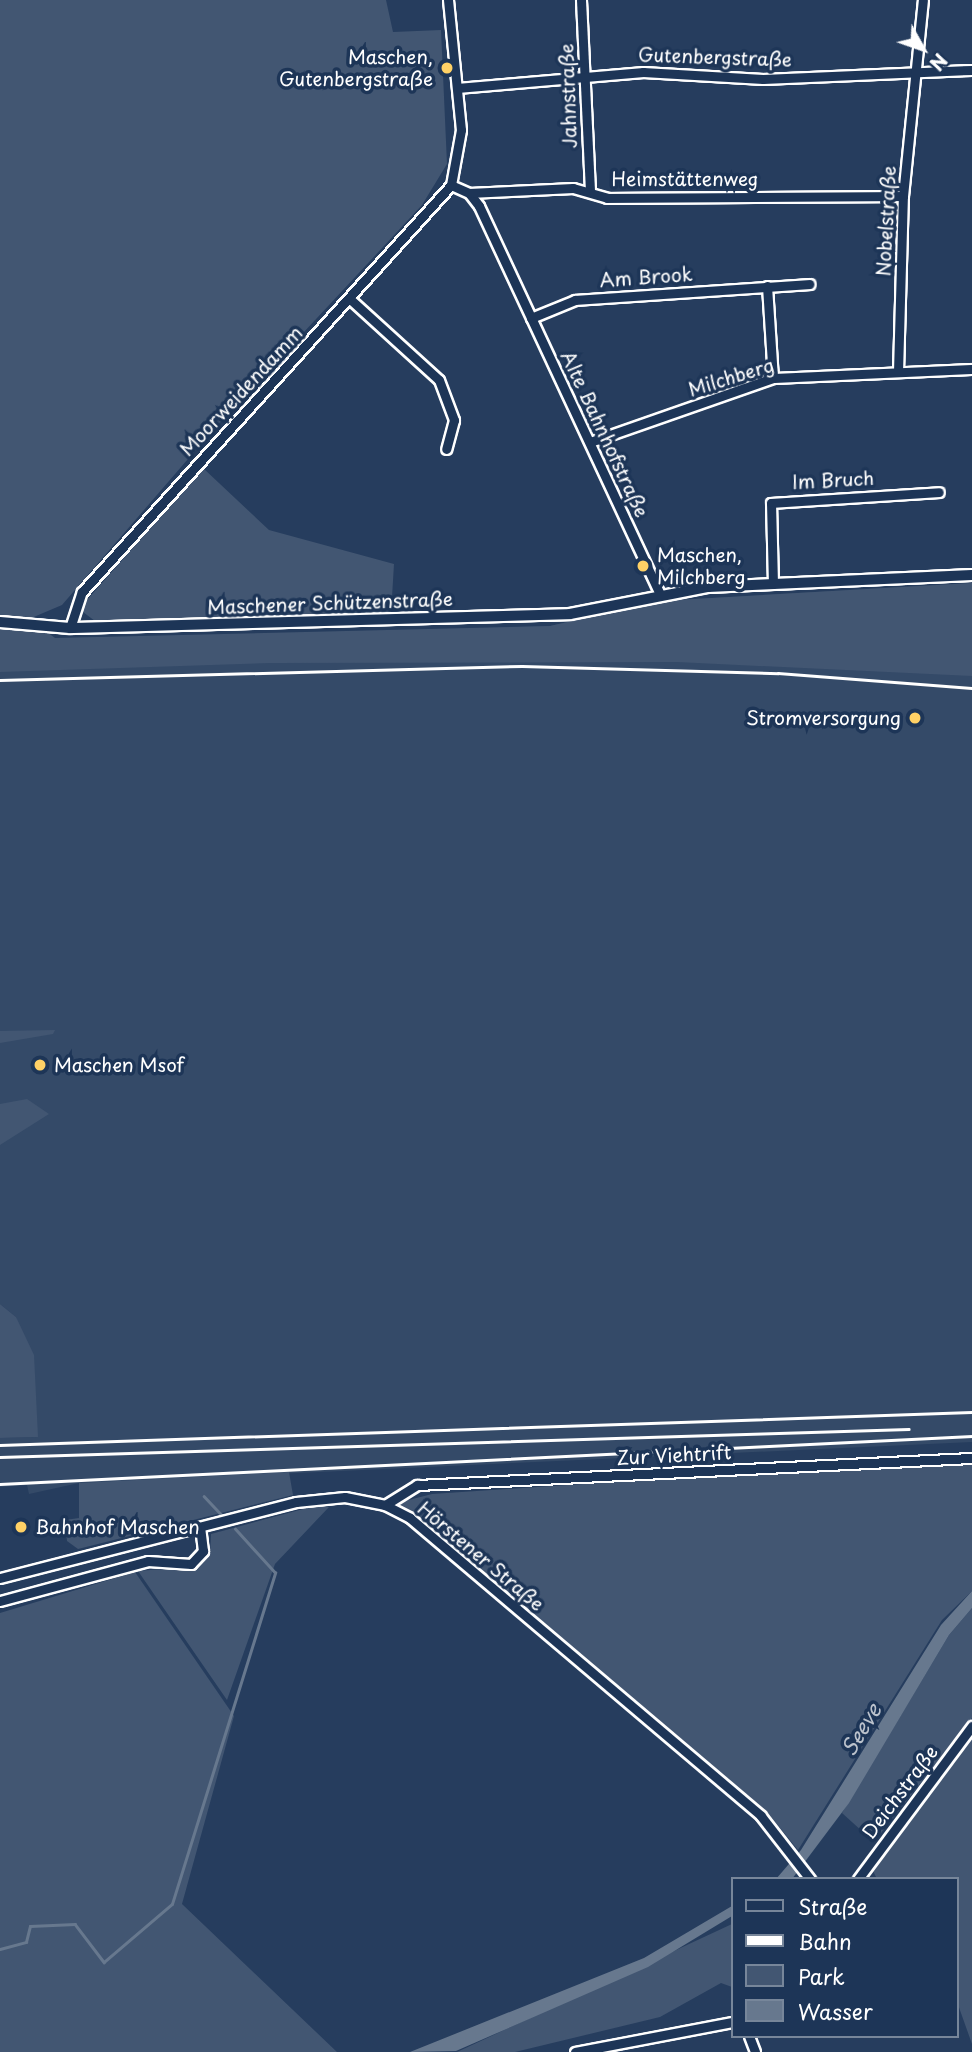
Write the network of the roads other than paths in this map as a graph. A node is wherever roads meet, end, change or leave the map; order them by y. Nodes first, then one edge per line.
1 (448, 0) edge
2 (582, 0) edge
3 (923, 0) edge
4 (972, 69) edge
5 (917, 72) junction
6 (583, 74) junction
7 (457, 88) junction
8 (451, 185) junction
9 (590, 191) junction
10 (469, 193) junction
11 (902, 196) junction
12 (809, 284) dead end
13 (768, 286) junction
14 (350, 299) junction
15 (531, 318) junction
16 (972, 369) edge
17 (898, 372) junction
18 (773, 378) junction
19 (590, 442) junction
20 (446, 449) dead end
21 (939, 492) dead end
22 (972, 575) edge
23 (773, 584) junction
24 (660, 595) junction
25 (0, 622) edge
26 (70, 628) junction
27 (972, 1458) edge
28 (384, 1505) junction
29 (200, 1528) junction
30 (0, 1578) edge
31 (0, 1601) edge
32 (972, 1726) edge
33 (808, 1876) edge
34 (859, 1877) edge
35 (730, 2022) edge
36 (575, 2052) edge

1 - 7 street
2 - 6 street, Jahnstraße
3 - 5 street, Nobelstraße
4 - 5 street, Gutenbergstraße
5 - 6 street, Gutenbergstraße
5 - 11 street, Nobelstraße
6 - 7 street, Gutenbergstraße
6 - 9 street, Jahnstraße
7 - 8 street
8 - 10 street
8 - 14 street, Moorweidendamm
9 - 10 street, Heimstättenweg
9 - 11 street, Heimstättenweg
10 - 15 street, Alte Bahnhofstraße
11 - 17 street, Nobelstraße
12 - 13 street, Am Brook
13 - 15 street, Am Brook
13 - 18 street
14 - 20 street
14 - 26 street, Moorweidendamm
15 - 19 street, Alte Bahnhofstraße
16 - 17 street, Milchberg
17 - 18 street, Milchberg
18 - 19 street, Milchberg
19 - 24 street, Alte Bahnhofstraße
21 - 23 street, Im Bruch
22 - 23 main road
23 - 24 main road
24 - 26 main road, Maschener Schützenstraße
25 - 26 main road, Maschener Schützenstraße
27 - 28 street, Zur Viehtrift
28 - 29 street, Hörstener Straße
28 - 33 street, Hörstener Straße
29 - 30 street, Hörstener Straße
29 - 31 street
32 - 34 street, Deichstraße
35 - 36 street

